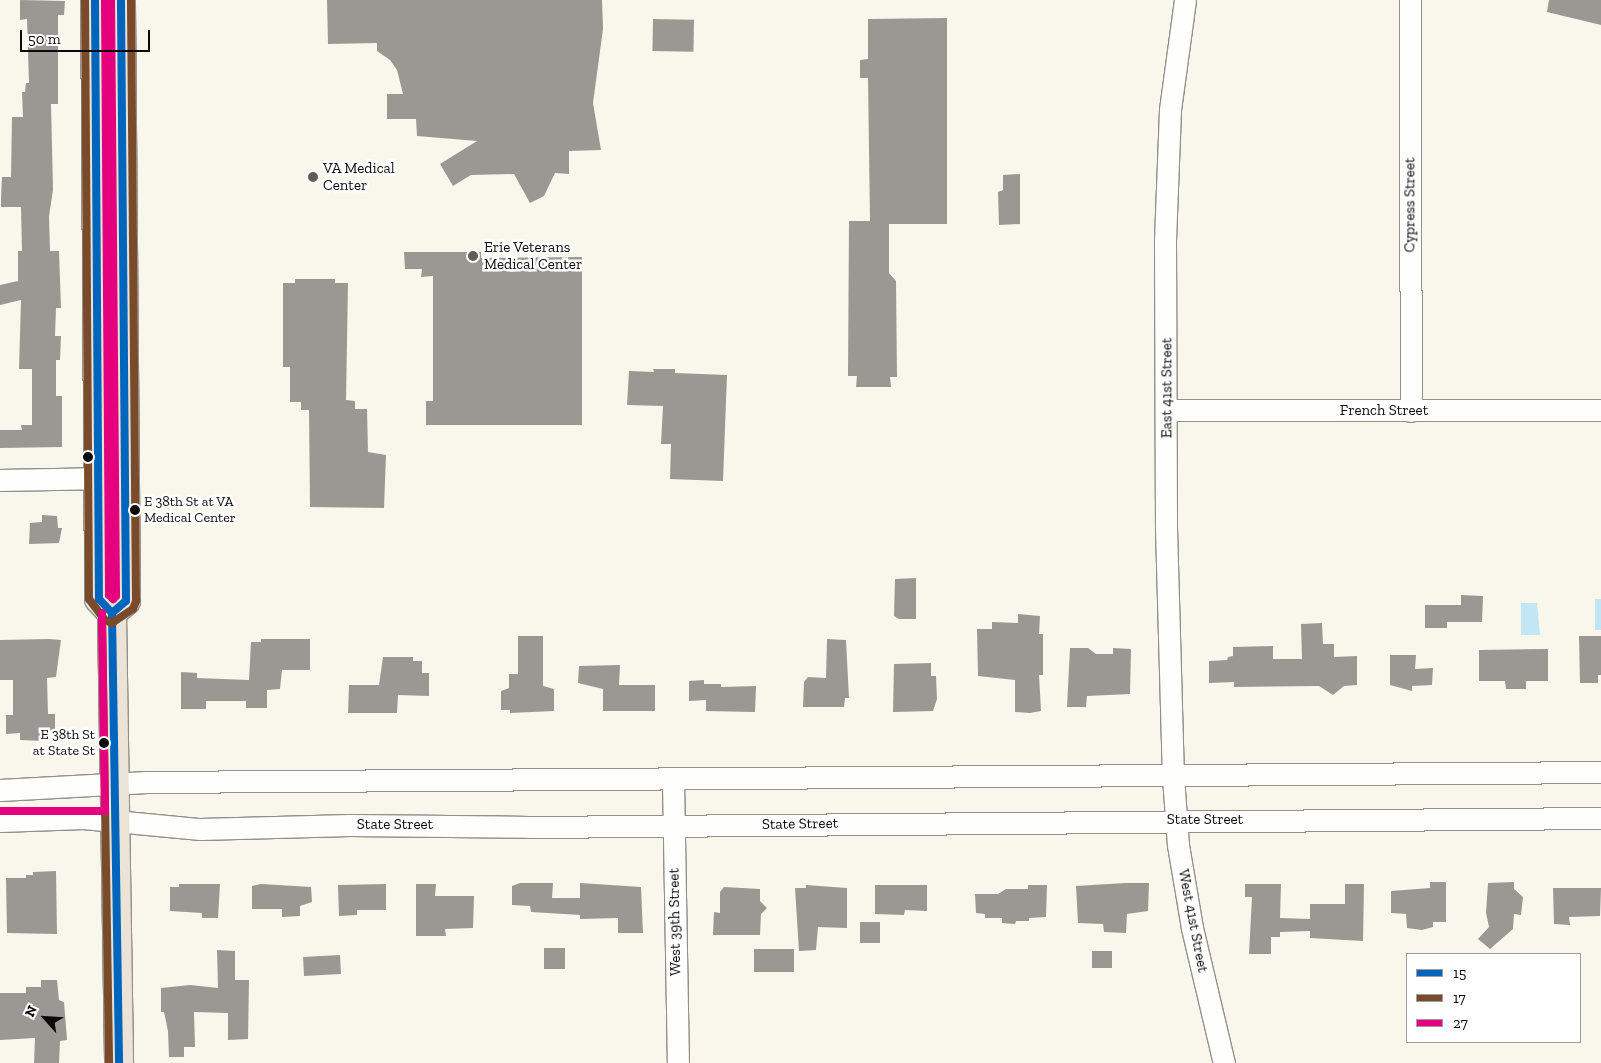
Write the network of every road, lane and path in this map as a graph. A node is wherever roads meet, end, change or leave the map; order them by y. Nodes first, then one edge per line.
1 (95, 0) edge
2 (121, 0) edge
3 (1185, 0) edge
4 (1410, 0) edge
5 (1168, 410) junction
6 (1601, 410) edge
7 (1411, 411) junction
8 (98, 478) junction
9 (126, 478) junction
10 (0, 480) edge
11 (112, 612) junction
12 (1601, 772) edge
13 (1173, 777) junction
14 (673, 780) junction
15 (114, 785) junction
16 (0, 790) edge
17 (1601, 818) edge
18 (1176, 820) junction
19 (0, 821) edge
20 (116, 821) junction
21 (674, 825) junction
22 (119, 1063) edge
23 (678, 1063) edge
24 (1224, 1063) edge

1 - 8 main road
2 - 9 main road
3 - 5 street, East 41st Street
4 - 7 street, Cypress Street
5 - 7 street, French Street
5 - 13 street, East 41st Street
6 - 7 street, French Street
8 - 9 street
8 - 10 street
8 - 11 main road
9 - 11 main road
11 - 15 main road
12 - 13 street
13 - 14 street
13 - 18 street, West 41st Street
14 - 15 street
14 - 21 street, West 39th Street
15 - 16 street
15 - 20 main road
17 - 18 street, State Street
18 - 21 street, State Street
18 - 24 street, West 41st Street
19 - 20 street, State Street
20 - 21 street, State Street
20 - 22 main road
21 - 23 street, West 39th Street

